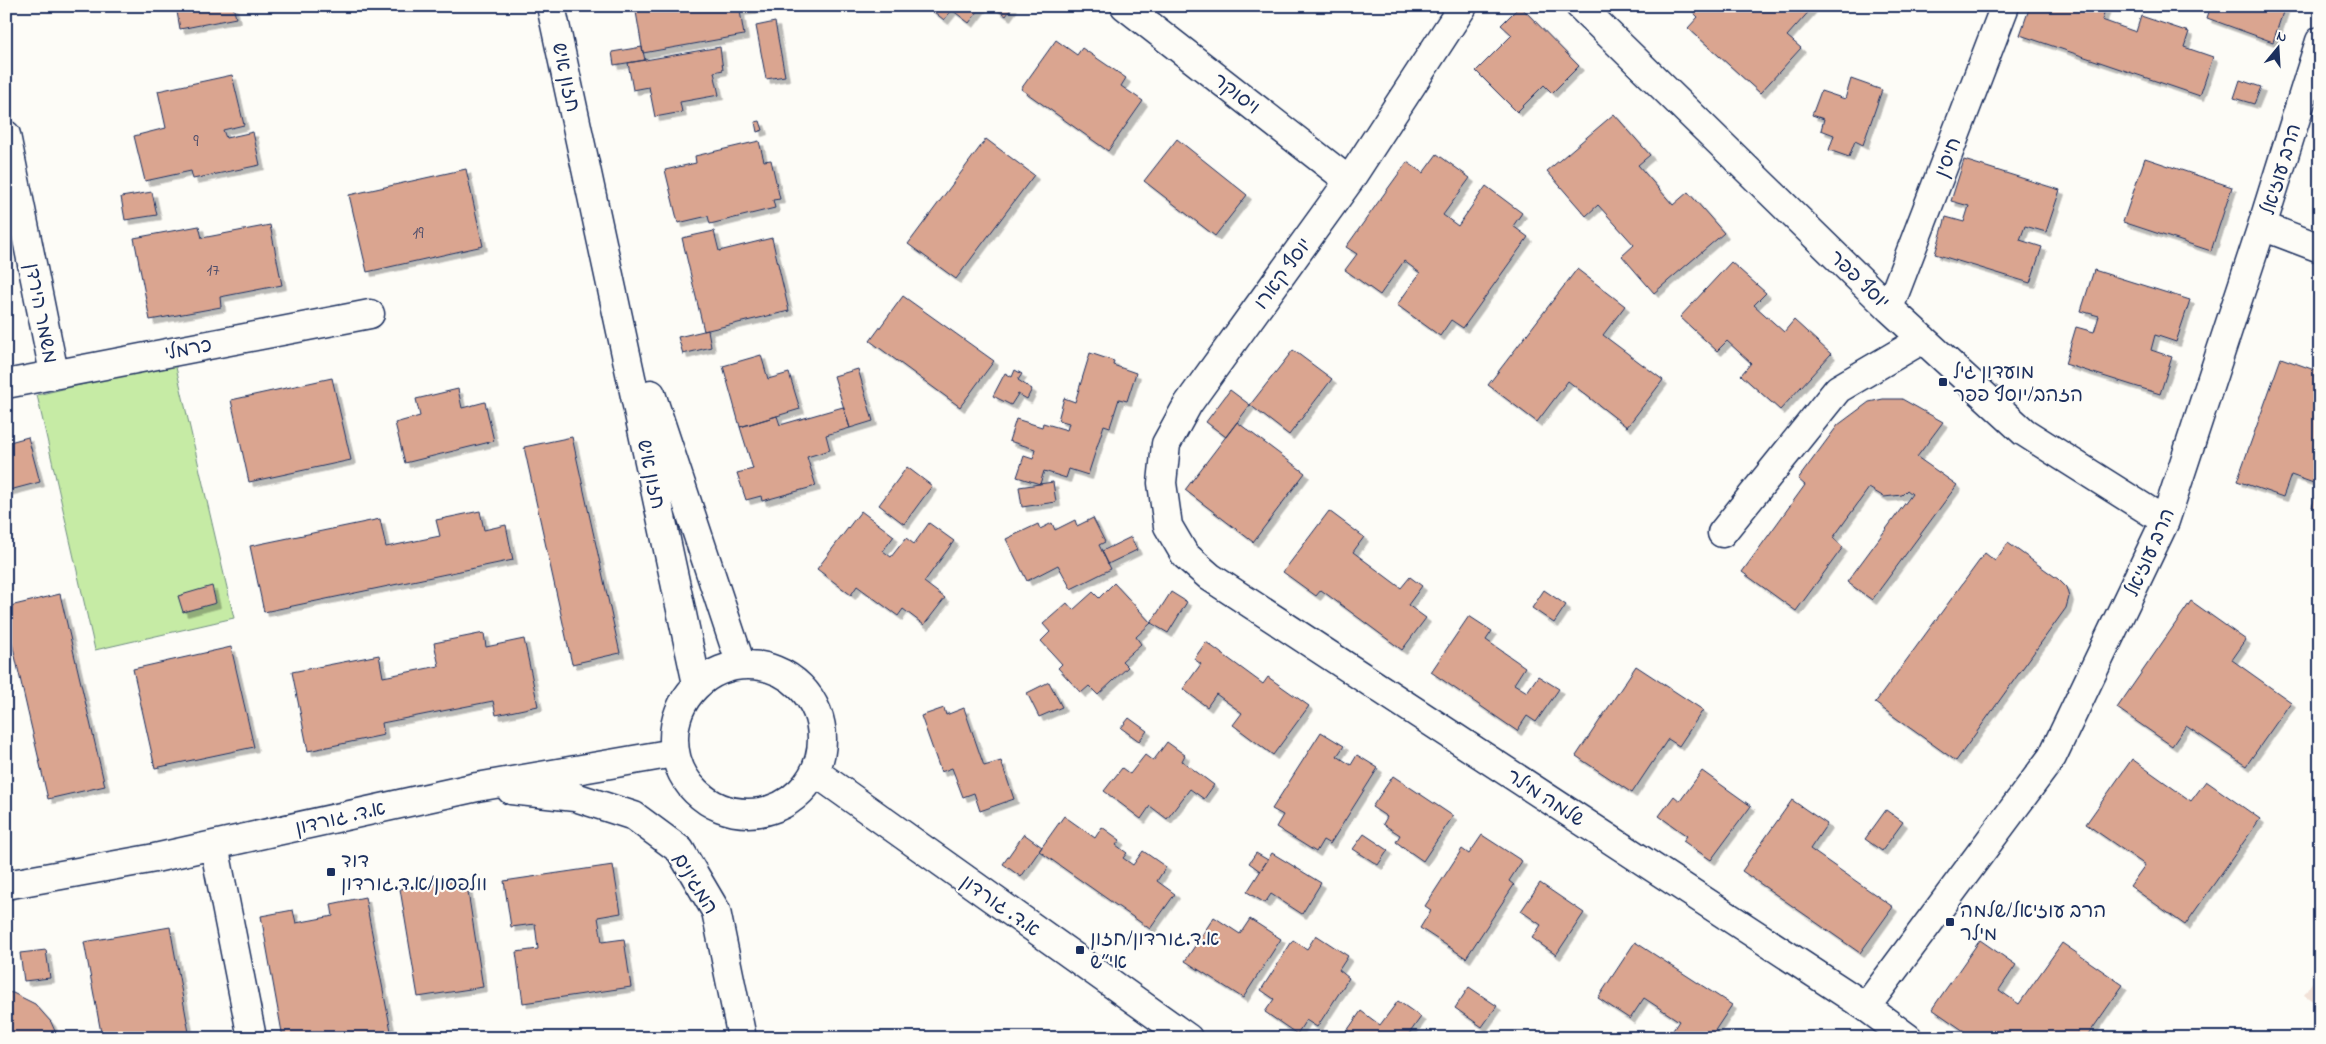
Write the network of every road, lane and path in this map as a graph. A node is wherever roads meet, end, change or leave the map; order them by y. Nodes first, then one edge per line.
1 (551, 6) edge
2 (1125, 6) edge
3 (1463, 6) edge
4 (1580, 6) edge
5 (2005, 6) edge
6 (2320, 41) edge
7 (6, 136) edge
8 (1349, 180) junction
9 (2262, 226) junction
10 (2320, 248) edge
11 (607, 264) junction
12 (1889, 308) junction
13 (370, 314) dead end
14 (1923, 339) junction
15 (54, 373) junction
16 (6, 384) edge
17 (2166, 521) junction
18 (1722, 533) dead end
19 (1185, 555) joint
20 (741, 665) junction
21 (697, 684) junction
22 (674, 753) junction
23 (814, 772) junction
24 (477, 787) junction
25 (214, 845) junction
26 (6, 885) edge
27 (1866, 1007) junction
28 (252, 1038) edge
29 (742, 1038) edge
30 (1188, 1038) edge
31 (1908, 1038) edge

1 - 11 street, חזון איש
2 - 8 street, ויסוקר
3 - 8 street, יוסף קארו
4 - 12 street, יוסף פפר
5 - 12 street, חיסין
6 - 9 street, הרב עוזיאל
7 - 15 street, משמר הירדן
8 - 19 street, יוסף קארו
9 - 10 street
9 - 17 street, הרב עוזיאל
11 - 20 street, חזון איש
11 - 21 street, חזון איש
12 - 14 street, יוסף פפר
13 - 15 street, כרמלי
14 - 17 street, יוסף פפר
14 - 18 street
15 - 16 street, כרמלי
17 - 27 street, הרב עוזיאל
19 - 27 street, שלמה מילר
20 - 21 street
20 - 23 street
21 - 22 street
22 - 23 street
22 - 24 street, א.ד. גורדון
23 - 30 street, א.ד. גורדון
24 - 25 street, א.ד. גורדון
24 - 29 street, המגינים
25 - 26 street, א.ד. גורדון
25 - 28 street
27 - 31 street, שלמה מילר

